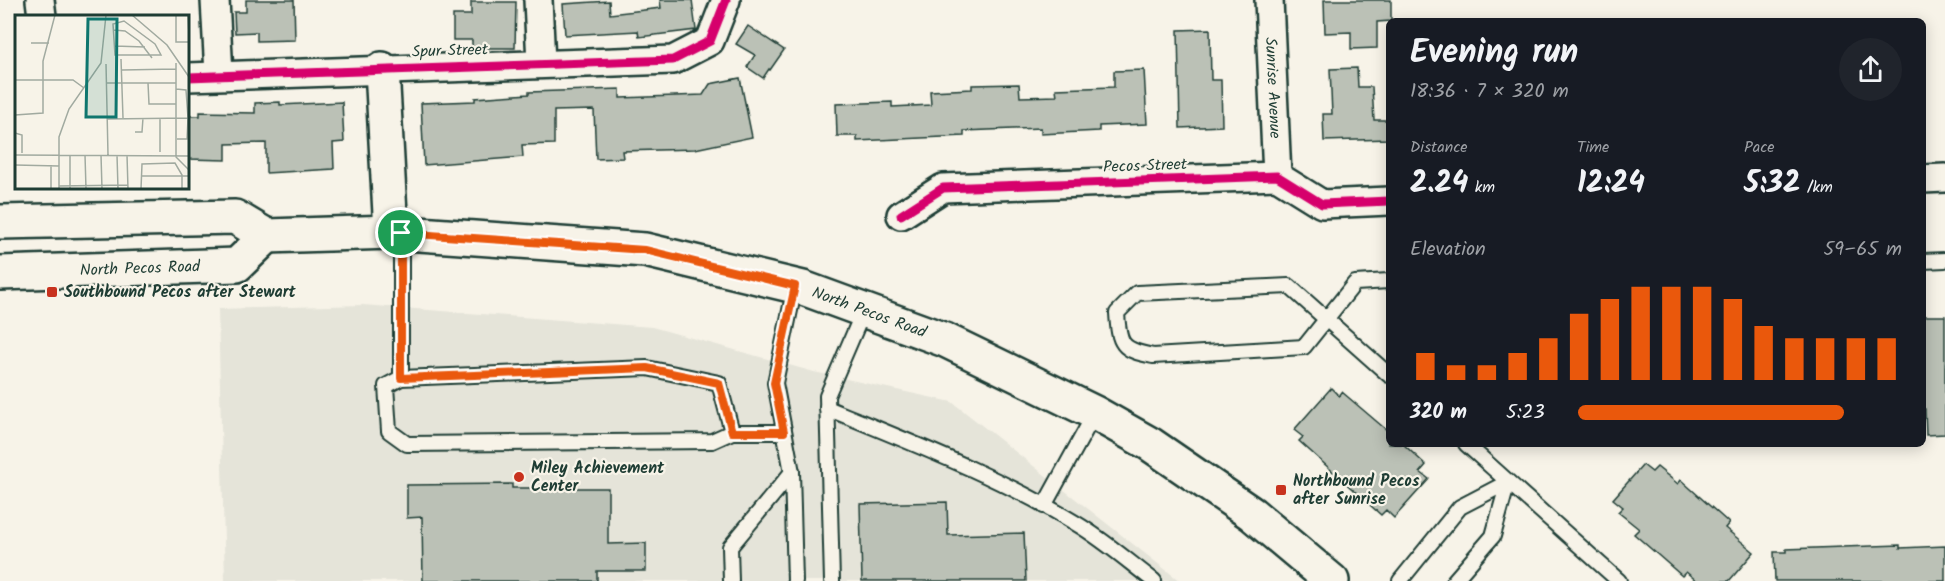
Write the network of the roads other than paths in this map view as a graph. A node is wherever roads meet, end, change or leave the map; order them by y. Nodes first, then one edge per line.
1 (40, 0) edge
2 (215, 0) edge
3 (538, 0) edge
4 (726, 0) edge
5 (1269, 0) edge
6 (42, 15) edge
7 (541, 63) junction
8 (382, 69) junction
9 (219, 74) junction
10 (189, 76) edge
11 (1277, 176) junction
12 (1945, 178) edge
13 (1926, 179) edge
14 (1386, 201) edge
15 (902, 215) dead end
16 (0, 222) edge
17 (396, 233) junction
18 (267, 236) junction
19 (1945, 260) edge
20 (1926, 261) edge
21 (0, 273) edge
22 (1386, 281) edge
23 (795, 286) junction
24 (864, 310) junction
25 (1326, 319) junction
26 (1386, 372) edge
27 (401, 378) junction
28 (827, 408) junction
29 (1095, 413) junction
30 (732, 432) junction
31 (784, 432) junction
32 (1469, 447) edge
33 (792, 472) junction
34 (1508, 482) junction
35 (1044, 506) junction
36 (731, 581) edge
37 (795, 581) edge
38 (832, 581) edge
39 (1155, 581) edge
40 (1332, 581) edge
41 (1400, 581) edge
42 (1454, 581) edge
43 (1618, 581) edge

1 - 6 street
2 - 9 street
3 - 7 street
4 - 7 street, Spur Street
5 - 11 street, Sunrise Avenue
7 - 8 street, Spur Street
8 - 9 street, Spur Street
8 - 17 main road
9 - 10 street, Spur Street
11 - 14 street
11 - 15 street, Pecos Street
12 - 13 street
16 - 18 main road
17 - 18 main road, North Pecos Road
17 - 23 main road, North Pecos Road
17 - 27 lane
18 - 21 main road, North Pecos Road
19 - 20 lane
22 - 25 lane
23 - 24 main road, North Pecos Road
23 - 31 lane
24 - 28 lane
24 - 29 main road, North Pecos Road
25 - 25 lane
25 - 26 lane
27 - 30 lane
27 - 30 lane
28 - 35 lane
28 - 38 lane
29 - 35 lane
29 - 40 main road, North Pecos Road
30 - 31 lane
31 - 33 lane
32 - 34 lane
33 - 36 lane
33 - 37 lane
34 - 41 lane
34 - 42 lane
34 - 43 lane
35 - 39 lane

